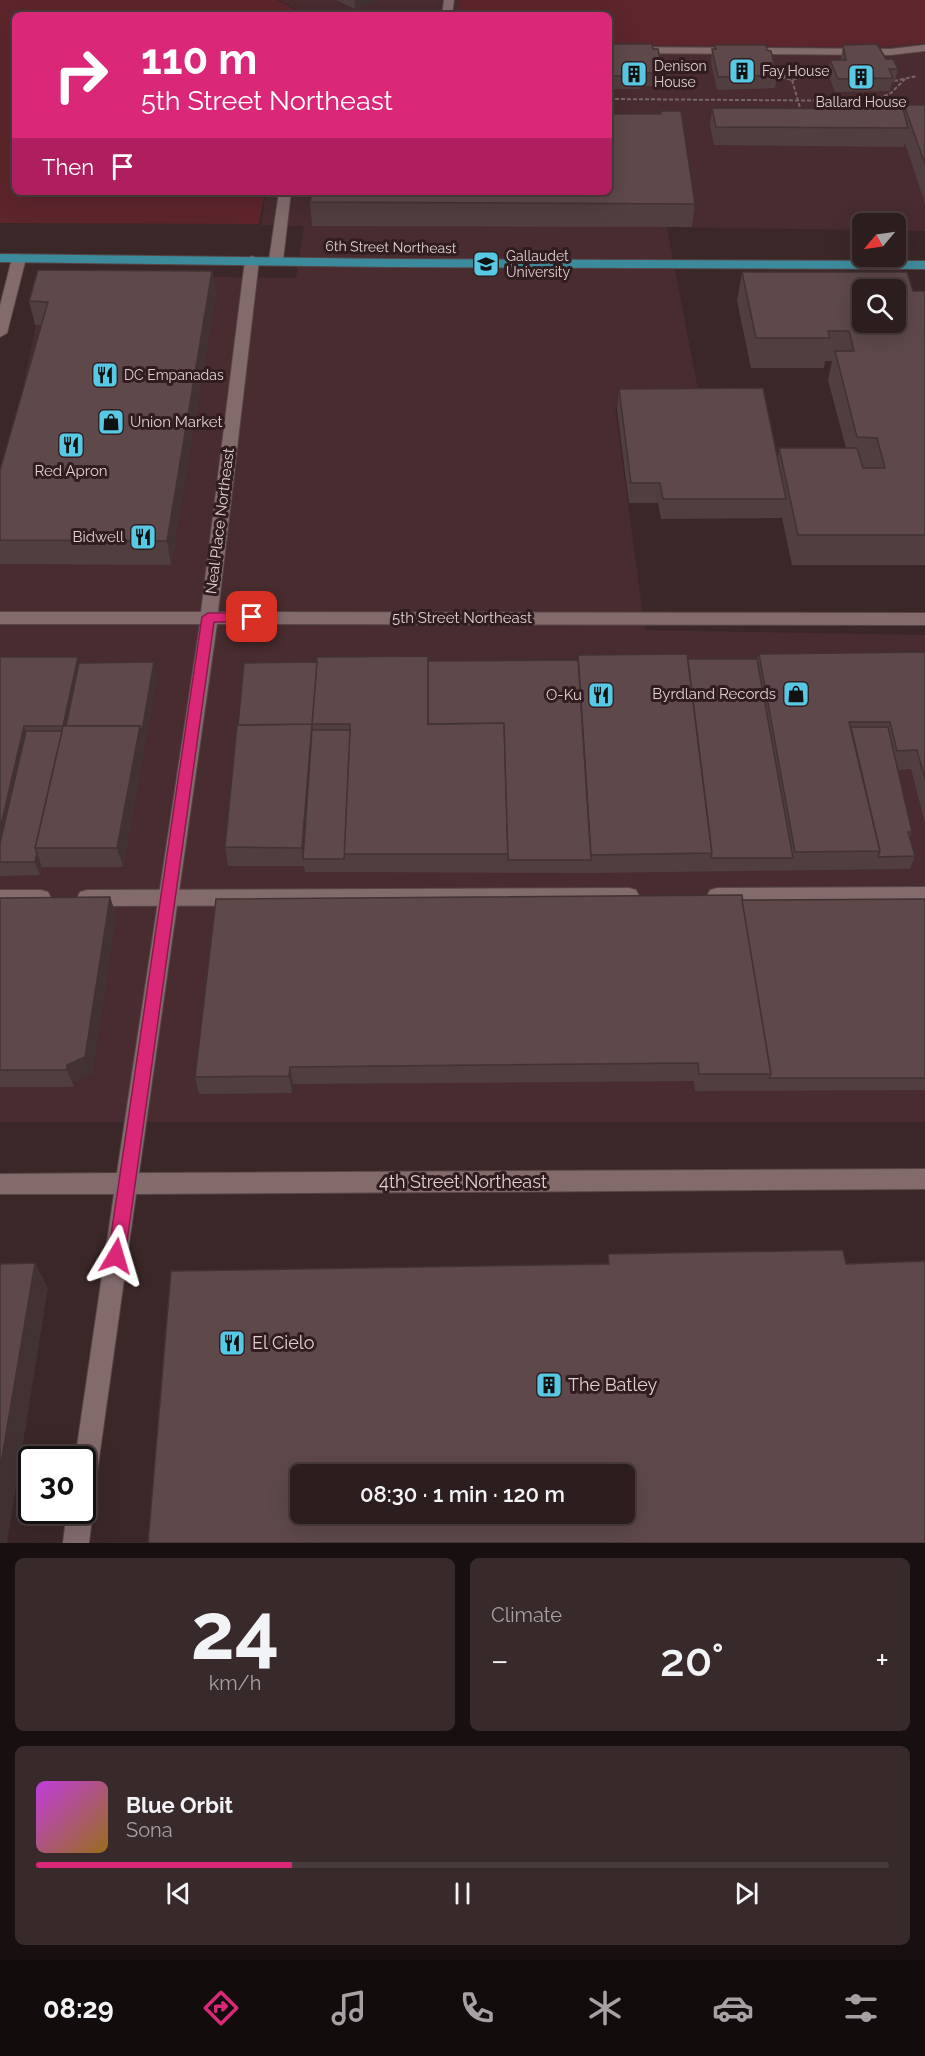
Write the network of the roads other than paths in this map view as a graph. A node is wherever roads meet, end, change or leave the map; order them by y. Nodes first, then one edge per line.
1 (925, 48) edge
2 (612, 50) edge
3 (285, 195) edge
4 (0, 258) edge
5 (19, 258) junction
6 (252, 260) junction
7 (276, 260) junction
8 (925, 265) edge
9 (0, 333) edge
10 (208, 617) junction
11 (0, 618) edge
12 (925, 619) edge
13 (925, 895) edge
14 (650, 896) edge
15 (698, 896) edge
16 (0, 898) edge
17 (167, 898) junction
18 (925, 1179) edge
19 (0, 1184) edge
20 (126, 1184) junction
21 (89, 1446) edge
22 (78, 1524) edge
23 (76, 1543) edge

1 - 2 street
3 - 7 street
4 - 5 main road, 6th Street Northeast
5 - 6 main road, 6th Street Northeast
5 - 9 street
6 - 7 main road, 6th Street Northeast
6 - 10 street, Neal Place Northeast
7 - 8 main road, 6th Street Northeast
10 - 11 street, 5th Street Northeast
10 - 12 street, 5th Street Northeast
10 - 17 street, Neal Place Northeast
13 - 15 street
14 - 17 street
16 - 17 street
17 - 20 street, Neal Place Northeast
18 - 20 street, 4th Street Northeast
19 - 20 street, 4th Street Northeast
20 - 21 street, Neal Place Northeast
22 - 23 street

